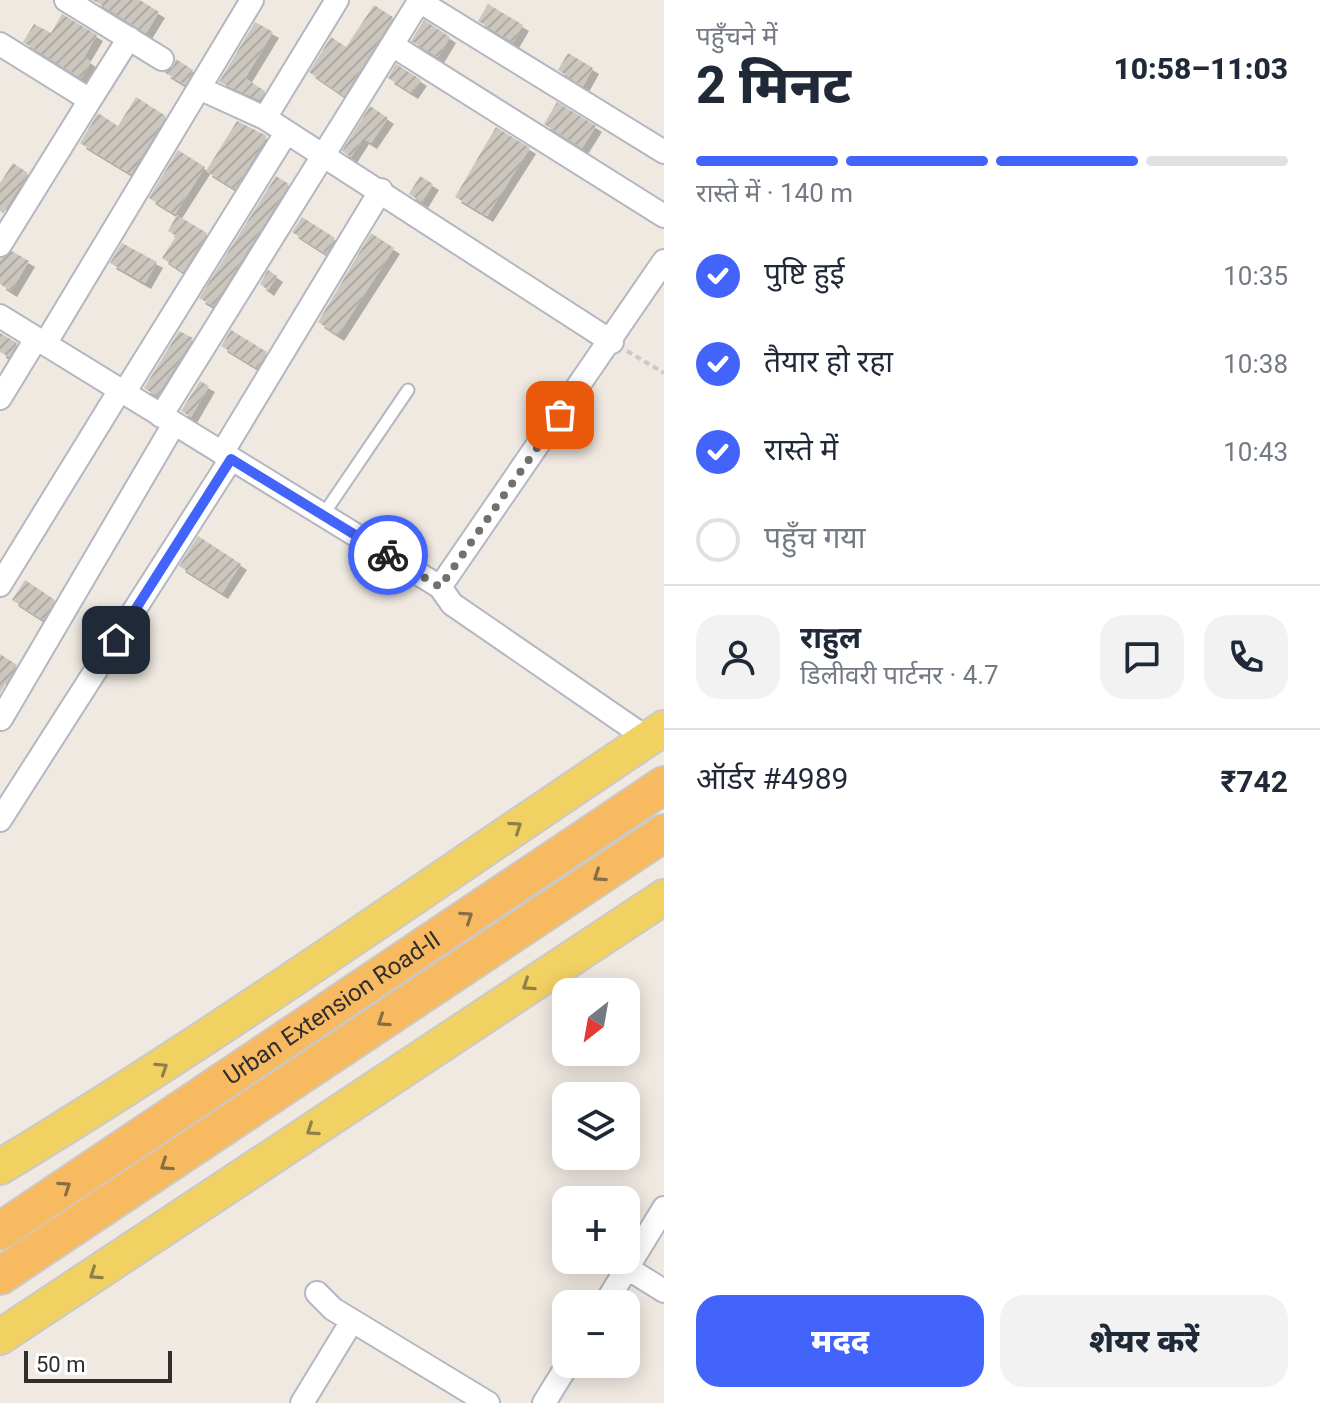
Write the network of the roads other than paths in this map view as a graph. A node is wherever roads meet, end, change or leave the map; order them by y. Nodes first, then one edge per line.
1 (66, 0) edge
2 (252, 0) edge
3 (337, 0) edge
4 (419, 0) edge
5 (129, 38) junction
6 (0, 44) edge
7 (392, 45) junction
8 (162, 59) dead end
9 (199, 88) junction
10 (90, 100) junction
11 (265, 118) junction
12 (286, 133) junction
13 (664, 152) edge
14 (323, 156) junction
15 (381, 190) junction
16 (664, 216) edge
17 (0, 245) edge
18 (664, 261) edge
19 (0, 316) edge
20 (41, 341) junction
21 (612, 342) junction
22 (408, 390) dead end
23 (122, 391) junction
24 (0, 398) edge
25 (168, 420) junction
26 (227, 456) junction
27 (323, 515) junction
28 (0, 585) edge
29 (440, 587) junction
30 (1, 719) edge
31 (656, 734) edge
32 (664, 785) edge
33 (0, 820) edge
34 (664, 833) edge
35 (664, 897) edge
36 (0, 1167) edge
37 (664, 1208) edge
38 (0, 1231) edge
39 (640, 1247) edge
40 (637, 1274) edge
41 (0, 1276) edge
42 (664, 1291) edge
43 (317, 1293) dead end
44 (352, 1321) junction
45 (0, 1337) edge
46 (559, 1378) edge
47 (456, 1383) junction
48 (302, 1403) edge
49 (444, 1403) edge
50 (488, 1403) edge
51 (544, 1403) edge

1 - 5 street
2 - 9 street
3 - 11 street
4 - 7 street
4 - 13 street
5 - 8 street
5 - 10 street
6 - 10 street
7 - 14 street
7 - 16 street
9 - 11 street
9 - 20 street
10 - 17 street
11 - 12 street
12 - 14 street
12 - 23 street
14 - 15 street
14 - 25 street
15 - 21 street
15 - 26 street
18 - 21 street
19 - 20 street
20 - 23 street
20 - 24 street
21 - 29 street
22 - 27 lane
23 - 25 street
23 - 28 street
25 - 26 street
25 - 30 street
26 - 27 street
26 - 33 street
27 - 29 street
29 - 31 street
36 -> 31 main road
38 -> 32 highway, Urban Extension Road-II
34 -> 41 highway, Urban Extension Road-II
35 -> 45 main road
37 - 39 street
40 - 42 street
43 - 44 street
44 - 47 street
44 - 48 street
46 - 51 street
47 - 49 street
47 - 50 street

